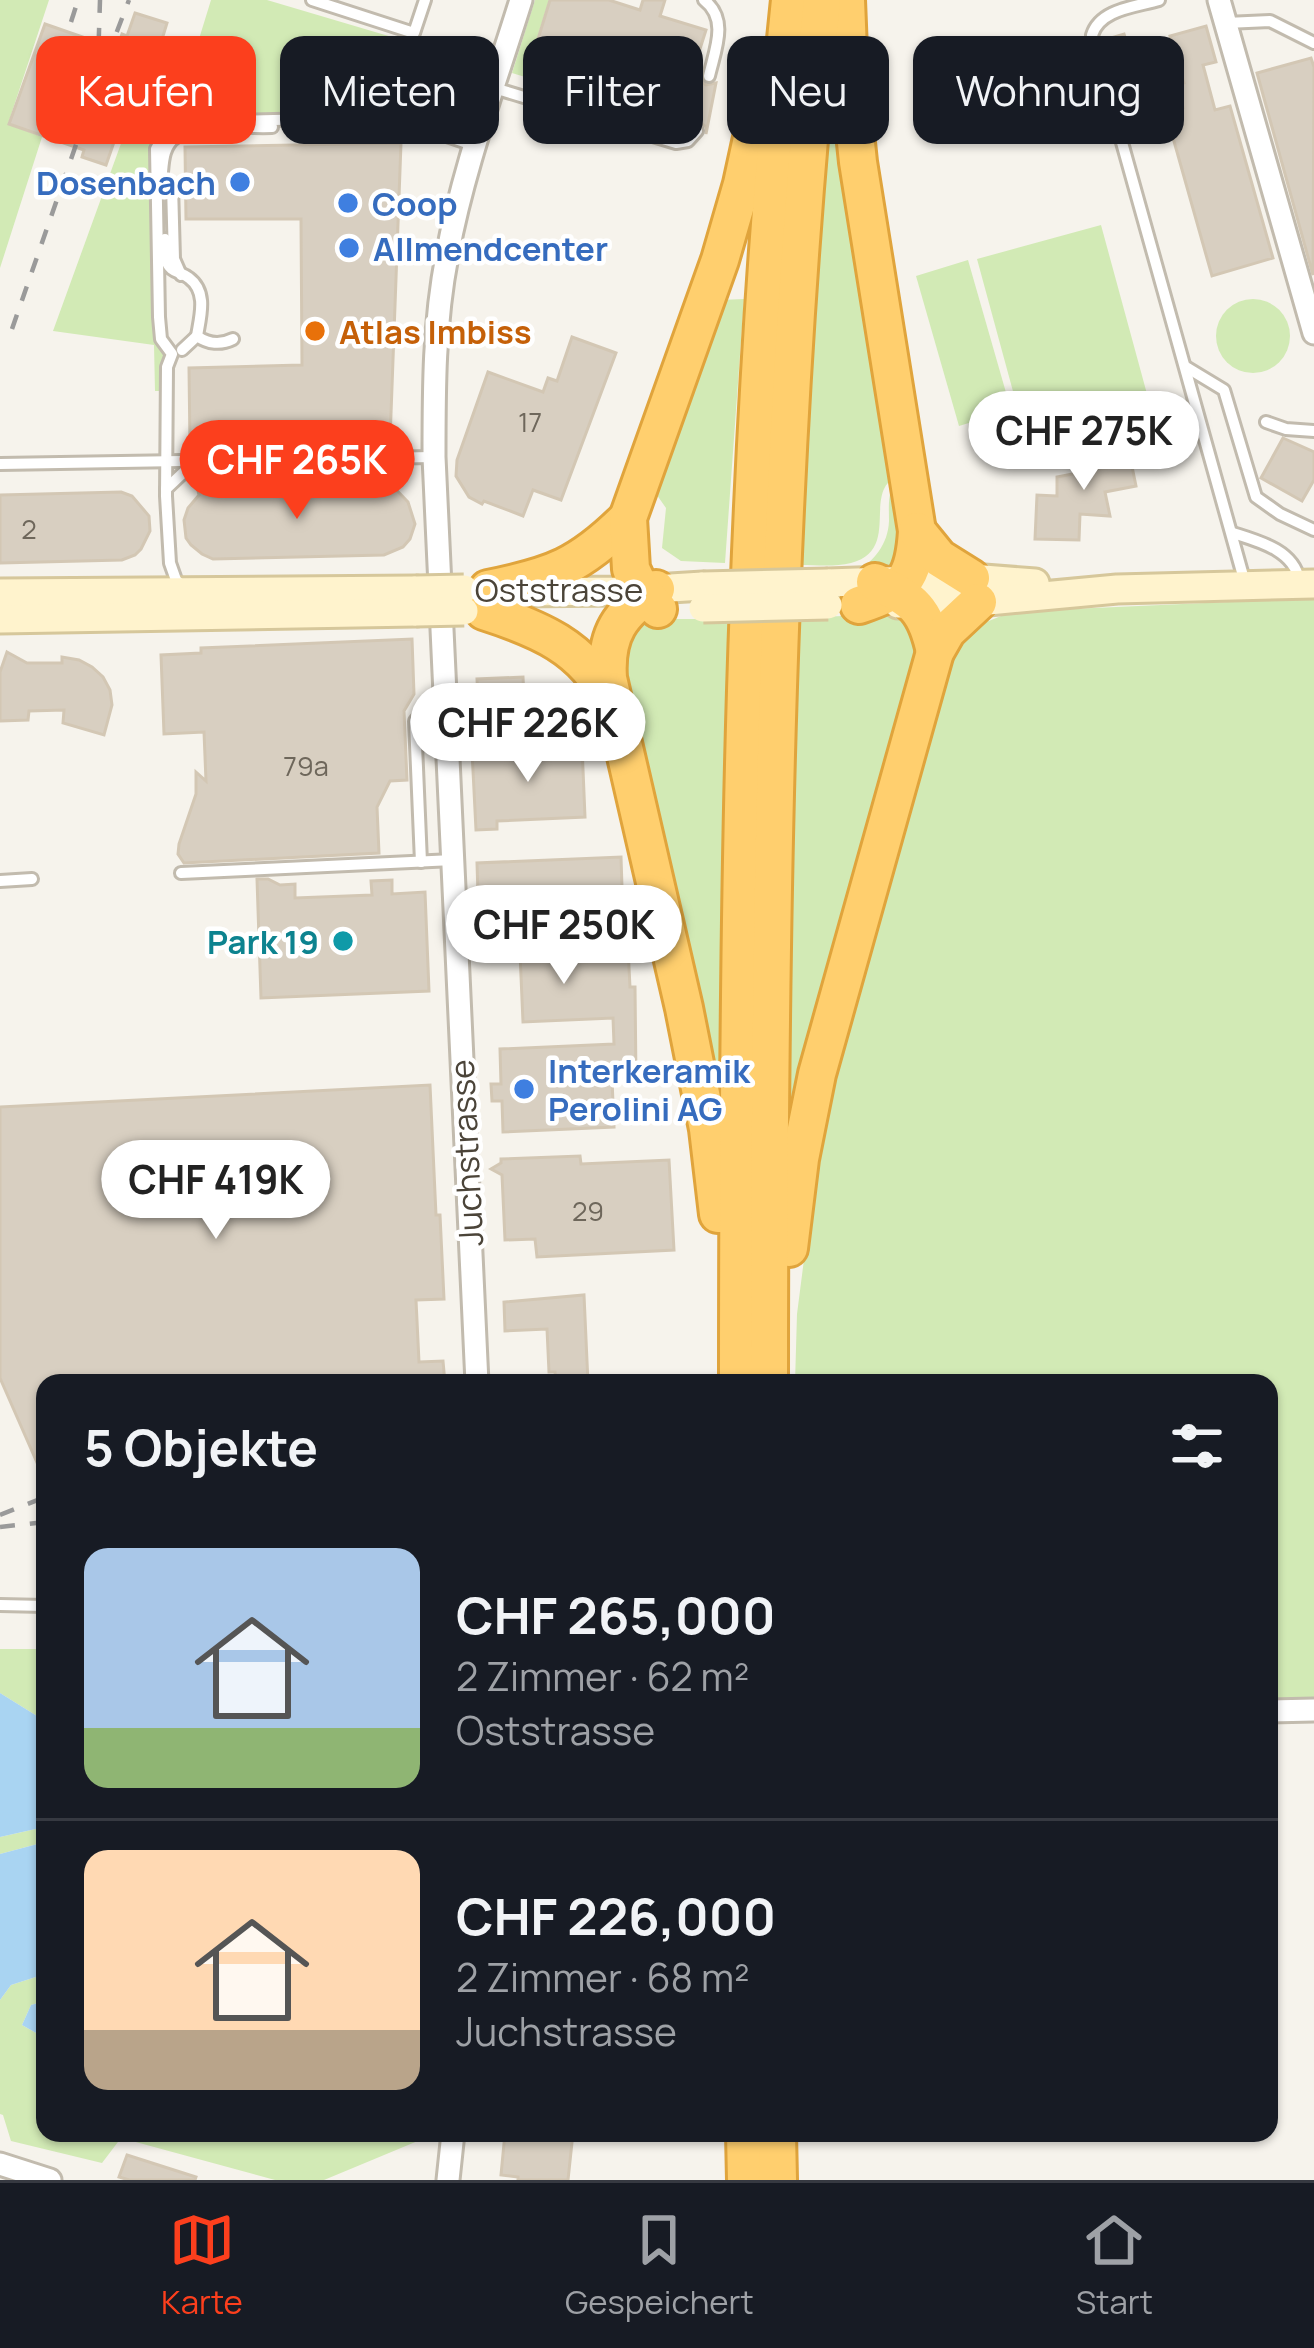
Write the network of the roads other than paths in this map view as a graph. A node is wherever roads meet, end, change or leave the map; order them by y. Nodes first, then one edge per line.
1 (312, 0) edge
2 (425, 0) edge
3 (521, 0) edge
4 (704, 0) edge
5 (780, 0) edge
6 (790, 0) edge
7 (821, 0) edge
8 (846, 0) edge
9 (1159, 0) edge
10 (1219, 0) edge
11 (1226, 22) junction
12 (1314, 43) edge
13 (499, 72) edge
14 (709, 76) dead end
15 (280, 119) edge
16 (280, 127) edge
17 (470, 144) edge
18 (476, 146) joint
19 (172, 185) dead end
20 (181, 275) junction
21 (1314, 333) edge
22 (197, 336) junction
23 (233, 339) dead end
24 (177, 352) junction
25 (1186, 367) junction
26 (1266, 422) dead end
27 (1314, 431) edge
28 (434, 457) junction
29 (166, 462) junction
30 (208, 462) junction
31 (0, 464) edge
32 (166, 489) junction
33 (628, 518) junction
34 (1314, 530) edge
35 (916, 531) junction
36 (1233, 533) junction
37 (1306, 585) edge
38 (1245, 586) junction
39 (974, 590) junction
40 (0, 593) edge
41 (192, 593) junction
42 (872, 593) junction
43 (646, 598) junction
44 (475, 600) junction
45 (416, 601) junction
46 (0, 619) edge
47 (934, 652) junction
48 (446, 708) junction
49 (614, 710) junction
50 (453, 860) junction
51 (421, 862) junction
52 (181, 873) dead end
53 (32, 880) dead end
54 (0, 881) edge
55 (477, 1374) edge
56 (752, 1374) edge
57 (754, 1374) edge
58 (755, 1374) edge
59 (756, 1374) edge
60 (0, 1605) edge
61 (36, 1606) edge
62 (1314, 1710) edge
63 (1278, 1711) edge
64 (452, 2142) edge
65 (745, 2142) edge
66 (777, 2142) edge
67 (0, 2164) edge
68 (50, 2180) edge
69 (448, 2180) edge
70 (746, 2180) edge
71 (778, 2180) edge

1 - 2 lane
3 - 13 street, Juchstrasse
4 - 14 lane
5 - 33 highway
6 - 57 highway
7 - 58 highway
8 - 35 highway
9 - 25 lane
10 - 11 street
11 - 12 lane
11 - 21 street
15 - 24 lane
16 - 20 lane
17 - 18 lane
18 - 28 street, Juchstrasse
19 - 20 lane
20 - 22 lane
22 - 23 lane
22 - 24 lane
24 - 29 lane
25 - 34 lane
25 - 36 lane
26 - 27 lane
28 - 30 lane
28 - 48 street, Juchstrasse
29 - 30 lane
29 - 31 lane
29 - 32 lane
30 - 32 lane
32 - 41 lane
33 - 43 highway
33 - 44 highway
35 - 39 highway
35 - 42 highway
36 - 37 lane
36 - 38 lane
37 - 38 main road, Oststrasse
38 - 39 main road, Oststrasse
39 - 42 main road, Oststrasse
39 - 47 highway
40 - 41 main road, Oststrasse
41 - 45 main road, Oststrasse
42 - 43 main road, Oststrasse, bridge
42 - 47 highway
43 - 44 main road, Oststrasse
43 - 49 highway
44 - 45 main road, Oststrasse, bridge
44 - 49 highway
45 - 46 main road, Oststrasse
47 - 59 highway
48 - 50 street, Juchstrasse
48 - 51 lane
49 - 56 highway
50 - 51 lane
50 - 55 street, Juchstrasse
51 - 52 lane
53 - 54 lane
60 - 61 lane
62 - 63 street
64 - 69 street
65 - 70 highway
66 - 71 highway
67 - 68 street

